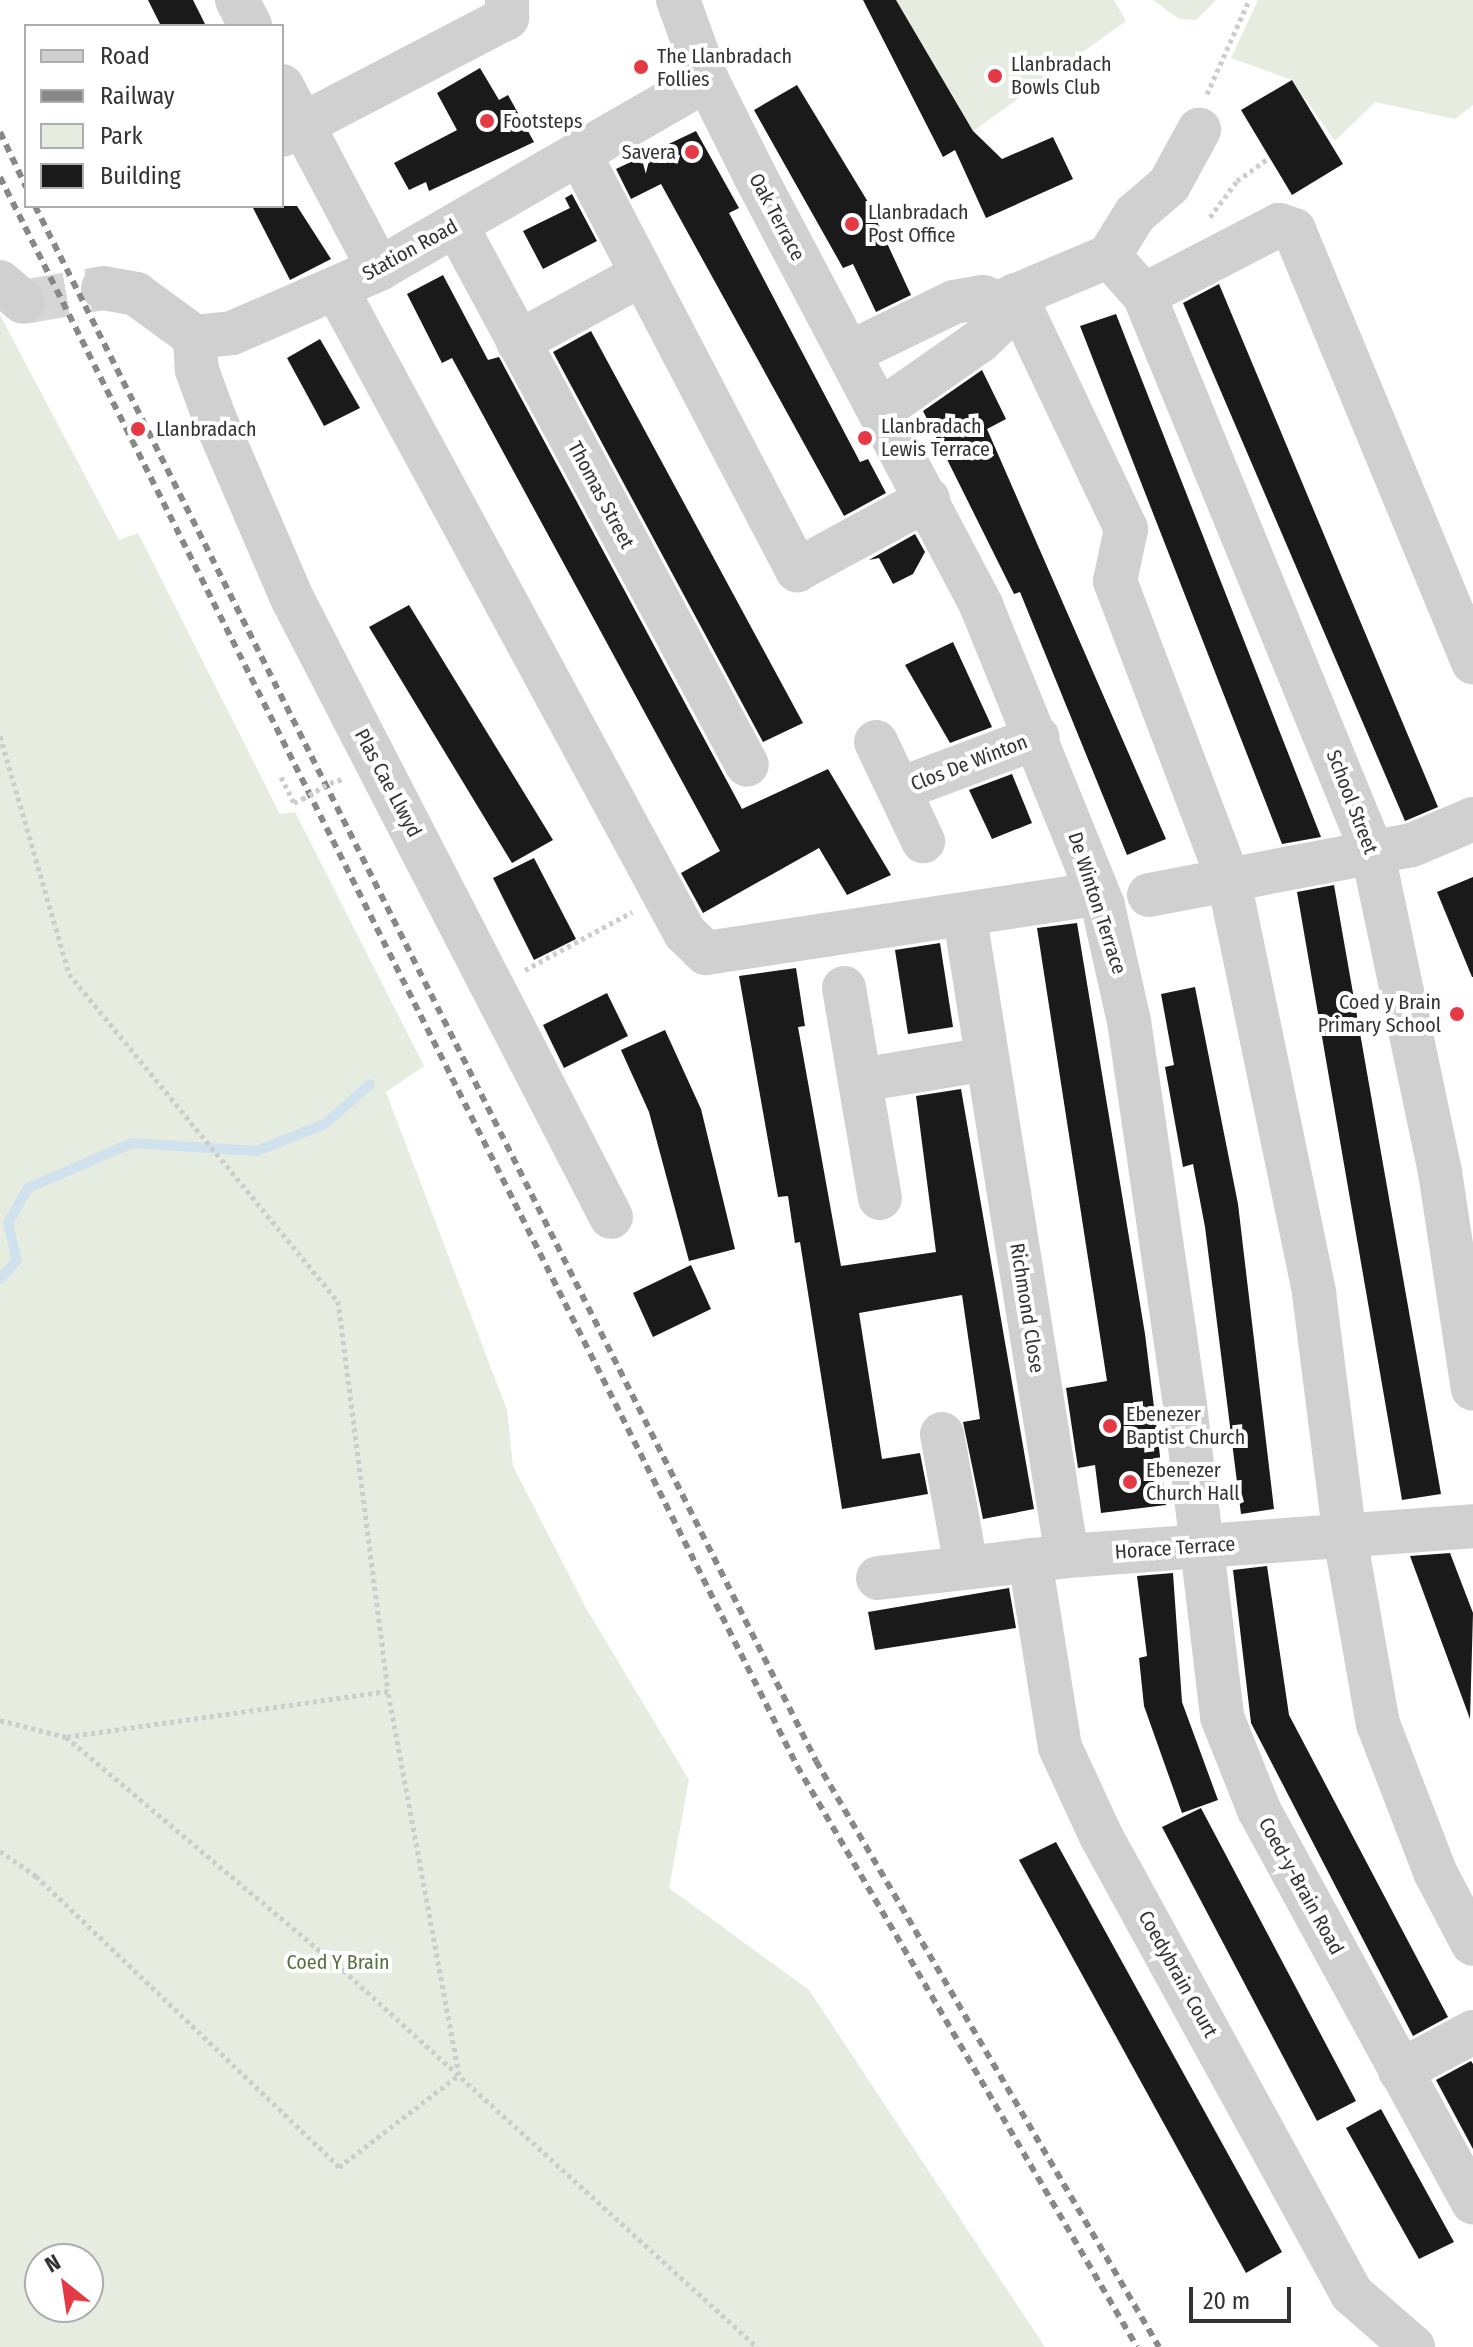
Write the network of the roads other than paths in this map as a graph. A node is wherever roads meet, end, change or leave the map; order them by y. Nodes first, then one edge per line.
1 (237, 0) edge
2 (507, 0) edge
3 (678, 0) edge
4 (249, 24) edge
5 (707, 80) junction
6 (284, 95) edge
7 (292, 130) edge
8 (1199, 130) road end
9 (579, 153) junction
10 (456, 225) junction
11 (1109, 256) junction
12 (379, 269) junction
13 (641, 275) junction
14 (103, 288) tunnel mouth
15 (337, 290) junction
16 (1144, 295) junction
17 (1007, 299) junction
18 (195, 337) junction
19 (518, 342) junction
20 (849, 353) junction
21 (881, 410) junction
22 (928, 499) junction
23 (1473, 662) edge
24 (1038, 737) junction
25 (876, 742) dead end
26 (747, 765) dead end
27 (900, 789) junction
28 (1473, 819) edge
29 (923, 841) dead end
30 (1373, 854) junction
31 (1229, 881) junction
32 (1098, 894) junction
33 (1149, 895) dead end
34 (965, 918) junction
35 (844, 988) dead end
36 (987, 1059) junction
37 (860, 1080) junction
38 (880, 1198) dead end
39 (611, 1217) dead end
40 (1473, 1389) edge
41 (942, 1434) dead end
42 (1473, 1526) edge
43 (1345, 1537) junction
44 (1200, 1546) junction
45 (1048, 1558) junction
46 (966, 1566) junction
47 (878, 1578) dead end
48 (1473, 1944) edge
49 (1473, 2032) edge
50 (1400, 2071) junction
51 (1473, 2202) edge
52 (1413, 2347) edge

1 - 4 street
2 - 7 street
3 - 5 street, Oak Terrace
5 - 9 street, Station Road
5 - 20 street, Oak Terrace
6 - 7 street
7 - 12 street
8 - 11 street
9 - 10 street, Station Road
9 - 13 street
10 - 12 street, Station Road
10 - 19 street, Thomas Street
11 - 16 street, School Street
11 - 17 street
12 - 15 street, Station Road
13 - 19 street
13 - 22 street
14 - 18 street
15 - 18 street, Station Road
15 - 34 street
16 - 23 street
16 - 30 street, School Street
17 - 20 street
17 - 21 street
17 - 31 street
18 - 39 street, Plas Cae Llwyd
19 - 26 street, Thomas Street
20 - 21 street, De Winton Terrace
21 - 22 street, De Winton Terrace
22 - 24 street, De Winton Terrace
24 - 27 street, Clos De Winton
24 - 32 street, De Winton Terrace
25 - 27 street, Clos De Winton
27 - 29 street, Clos De Winton
28 - 30 street
30 - 31 street
30 - 40 street, School Street
31 - 33 street
31 - 43 street
32 - 34 street
32 - 44 street, De Winton Terrace
34 - 36 street, Richmond Close
35 - 37 street
36 - 37 street
36 - 45 street, Richmond Close
37 - 38 street
41 - 46 street
42 - 43 street, Horace Terrace
43 - 44 street, Horace Terrace
43 - 48 street
44 - 45 street, Horace Terrace
44 - 50 street, Coed-y-Brain Road
45 - 46 street, Horace Terrace
45 - 52 street, Coedybrain Court
46 - 47 street, Horace Terrace
49 - 50 street
50 - 51 street, Coed-y-Brain Road

